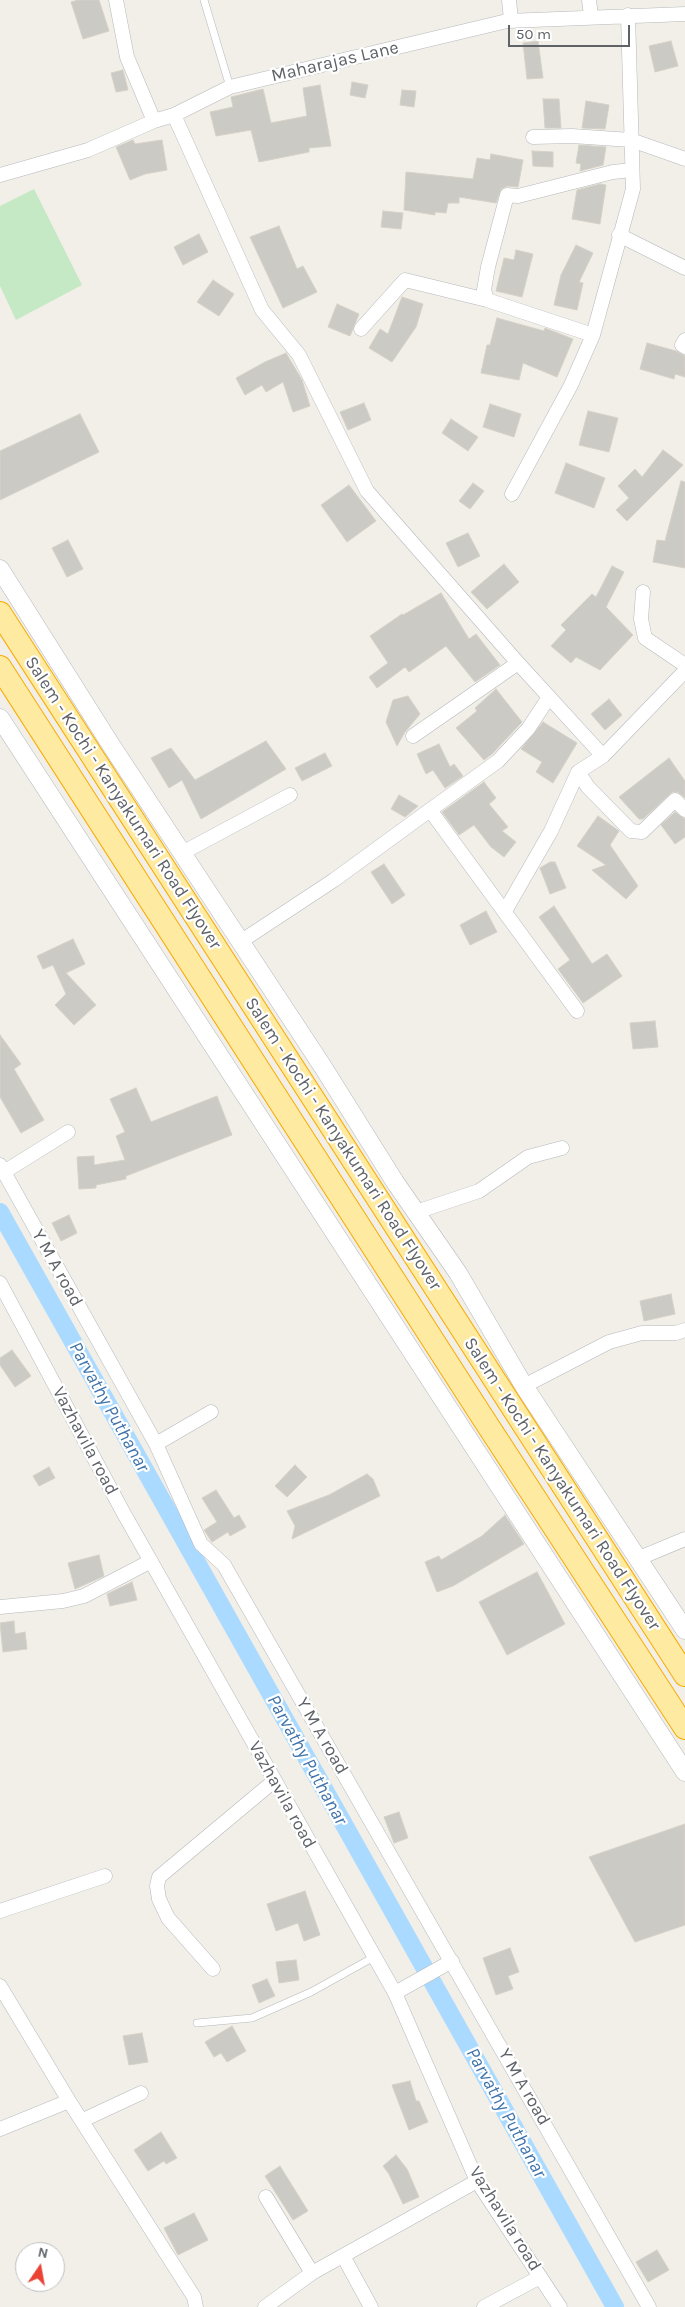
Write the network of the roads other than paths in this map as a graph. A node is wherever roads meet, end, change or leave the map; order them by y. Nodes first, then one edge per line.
1 (116, 0) edge
2 (204, 0) edge
3 (509, 0) edge
4 (589, 0) edge
5 (685, 14) edge
6 (628, 15) junction
7 (591, 16) junction
8 (511, 20) junction
9 (230, 87) junction
10 (174, 115) junction
11 (154, 120) junction
12 (533, 137) dead end
13 (631, 140) junction
14 (685, 159) edge
15 (632, 170) junction
16 (0, 175) edge
17 (619, 235) junction
18 (685, 268) edge
19 (487, 300) junction
20 (360, 329) dead end
21 (593, 335) junction
22 (685, 340) edge
23 (685, 347) edge
24 (512, 494) dead end
25 (0, 569) edge
26 (643, 592) dead end
27 (0, 613) edge
28 (518, 663) junction
29 (685, 665) edge
30 (0, 667) edge
31 (685, 671) edge
32 (549, 697) junction
33 (0, 718) edge
34 (413, 736) dead end
35 (603, 756) junction
36 (578, 772) junction
37 (290, 795) dead end
38 (430, 810) junction
39 (685, 810) edge
40 (182, 852) junction
41 (505, 911) junction
42 (240, 942) junction
43 (577, 1011) dead end
44 (68, 1132) dead end
45 (562, 1148) dead end
46 (2, 1168) edge
47 (416, 1212) junction
48 (0, 1283) edge
49 (685, 1330) edge
50 (524, 1386) junction
51 (211, 1412) dead end
52 (156, 1444) junction
53 (685, 1539) edge
54 (637, 1559) junction
55 (151, 1561) junction
56 (0, 1607) edge
57 (685, 1630) edge
58 (685, 1675) edge
59 (685, 1728) edge
60 (685, 1772) edge
61 (274, 1781) junction
62 (105, 1876) dead end
63 (0, 1911) edge
64 (374, 1957) junction
65 (447, 1964) junction
66 (213, 1969) dead end
67 (400, 1990) junction
68 (2, 1995) edge
69 (197, 2023) dead end
70 (141, 2094) dead end
71 (69, 2101) junction
72 (83, 2120) junction
73 (0, 2129) edge
74 (477, 2181) junction
75 (266, 2197) dead end
76 (343, 2256) junction
77 (312, 2274) junction
78 (540, 2276) junction
79 (196, 2307) edge
80 (266, 2307) edge
81 (371, 2307) edge
82 (484, 2307) edge
83 (560, 2307) edge
84 (649, 2307) edge

1 - 11 street
2 - 9 lane
3 - 8 street
4 - 7 street
5 - 6 street, Maharajas Lane
6 - 7 street, Maharajas Lane
6 - 13 street
7 - 8 street, Maharajas Lane
8 - 9 street, Maharajas Lane
9 - 10 street, Maharajas Lane
10 - 11 street, Maharajas Lane
10 - 28 street
11 - 16 street, Maharajas Lane
12 - 13 street
13 - 14 street
13 - 15 street
15 - 17 street
15 - 19 street
17 - 18 street
17 - 21 street
19 - 20 street
19 - 21 street
21 - 24 street
22 - 23 street
25 - 40 street
26 - 29 street
27 - 58 highway, Salem - Kochi - Kanyakumari Road Flyover
28 - 32 street
28 - 34 street
30 - 59 highway, Salem - Kochi - Kanyakumari Road Flyover
31 - 35 street
32 - 35 street
32 - 38 street
33 - 60 street
35 - 36 street
36 - 39 street
36 - 41 street
37 - 40 street
38 - 41 street
38 - 42 street
40 - 42 street
41 - 43 street
42 - 47 street
44 - 46 street
45 - 47 street
46 - 52 street, Y M A road
47 - 50 street
48 - 55 street, Vazhavila road
49 - 50 street
50 - 54 street
51 - 52 street
52 - 65 street, Y M A road
53 - 54 street
54 - 57 street
55 - 56 street
55 - 61 street, Vazhavila road
61 - 64 street, Vazhavila road
61 - 66 street
62 - 63 street
64 - 67 street, Vazhavila road
64 - 69 lane
65 - 67 street
65 - 84 street, Y M A road
67 - 74 street, Vazhavila road
68 - 71 street
70 - 72 street
71 - 72 street
71 - 73 street
72 - 79 street
74 - 76 street
74 - 78 street, Vazhavila road
75 - 77 street
76 - 77 street
76 - 81 street
77 - 80 street
78 - 82 street
78 - 83 street, Vazhavila road

